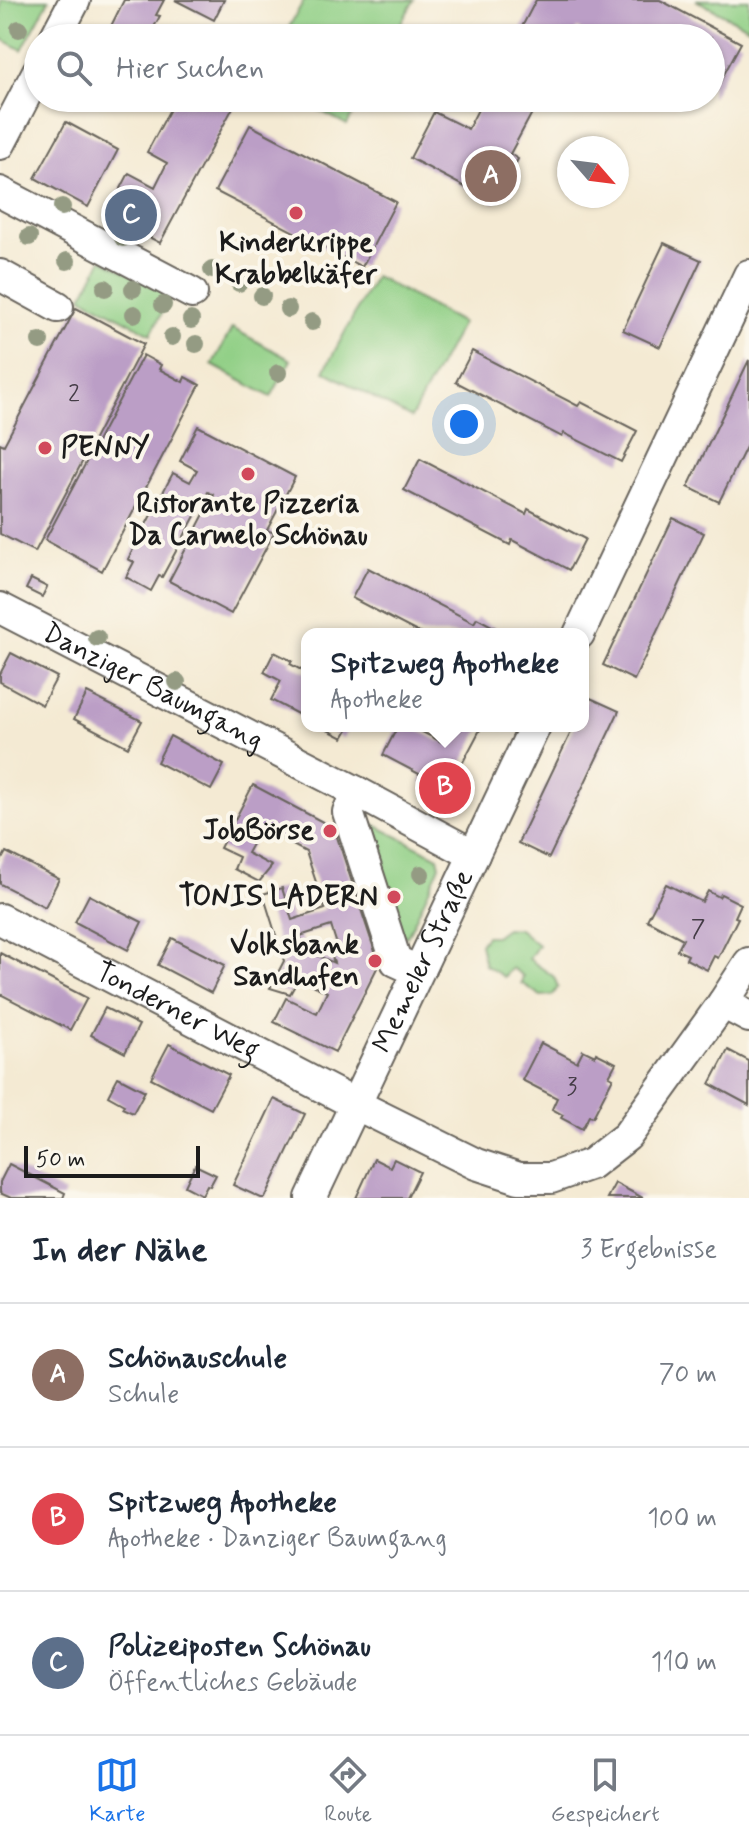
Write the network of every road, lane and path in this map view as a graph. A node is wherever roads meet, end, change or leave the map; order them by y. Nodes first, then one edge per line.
1 (75, 0) edge
2 (62, 24) edge
3 (24, 98) edge
4 (0, 144) edge
5 (0, 192) edge
6 (0, 275) edge
7 (749, 275) edge
8 (192, 293) dead end
9 (58, 307) dead end
10 (0, 608) edge
11 (582, 628) edge
12 (532, 732) edge
13 (357, 792) junction
14 (474, 855) junction
15 (0, 919) edge
16 (749, 963) edge
17 (418, 971) junction
18 (736, 1010) edge
19 (355, 1104) junction
20 (553, 1188) edge
21 (311, 1198) edge

1 - 2 street
3 - 4 street
5 - 8 street
6 - 9 street
7 - 11 street
10 - 13 street, Danziger Baumgang
12 - 14 street, Memeler Straße
13 - 14 street, Danziger Baumgang
13 - 17 street
14 - 17 street, Memeler Straße
15 - 19 street, Tonderner Weg
16 - 18 street
17 - 19 street, Memeler Straße
18 - 20 street
19 - 20 street, Tonderner Weg
19 - 21 street, Memeler Straße

